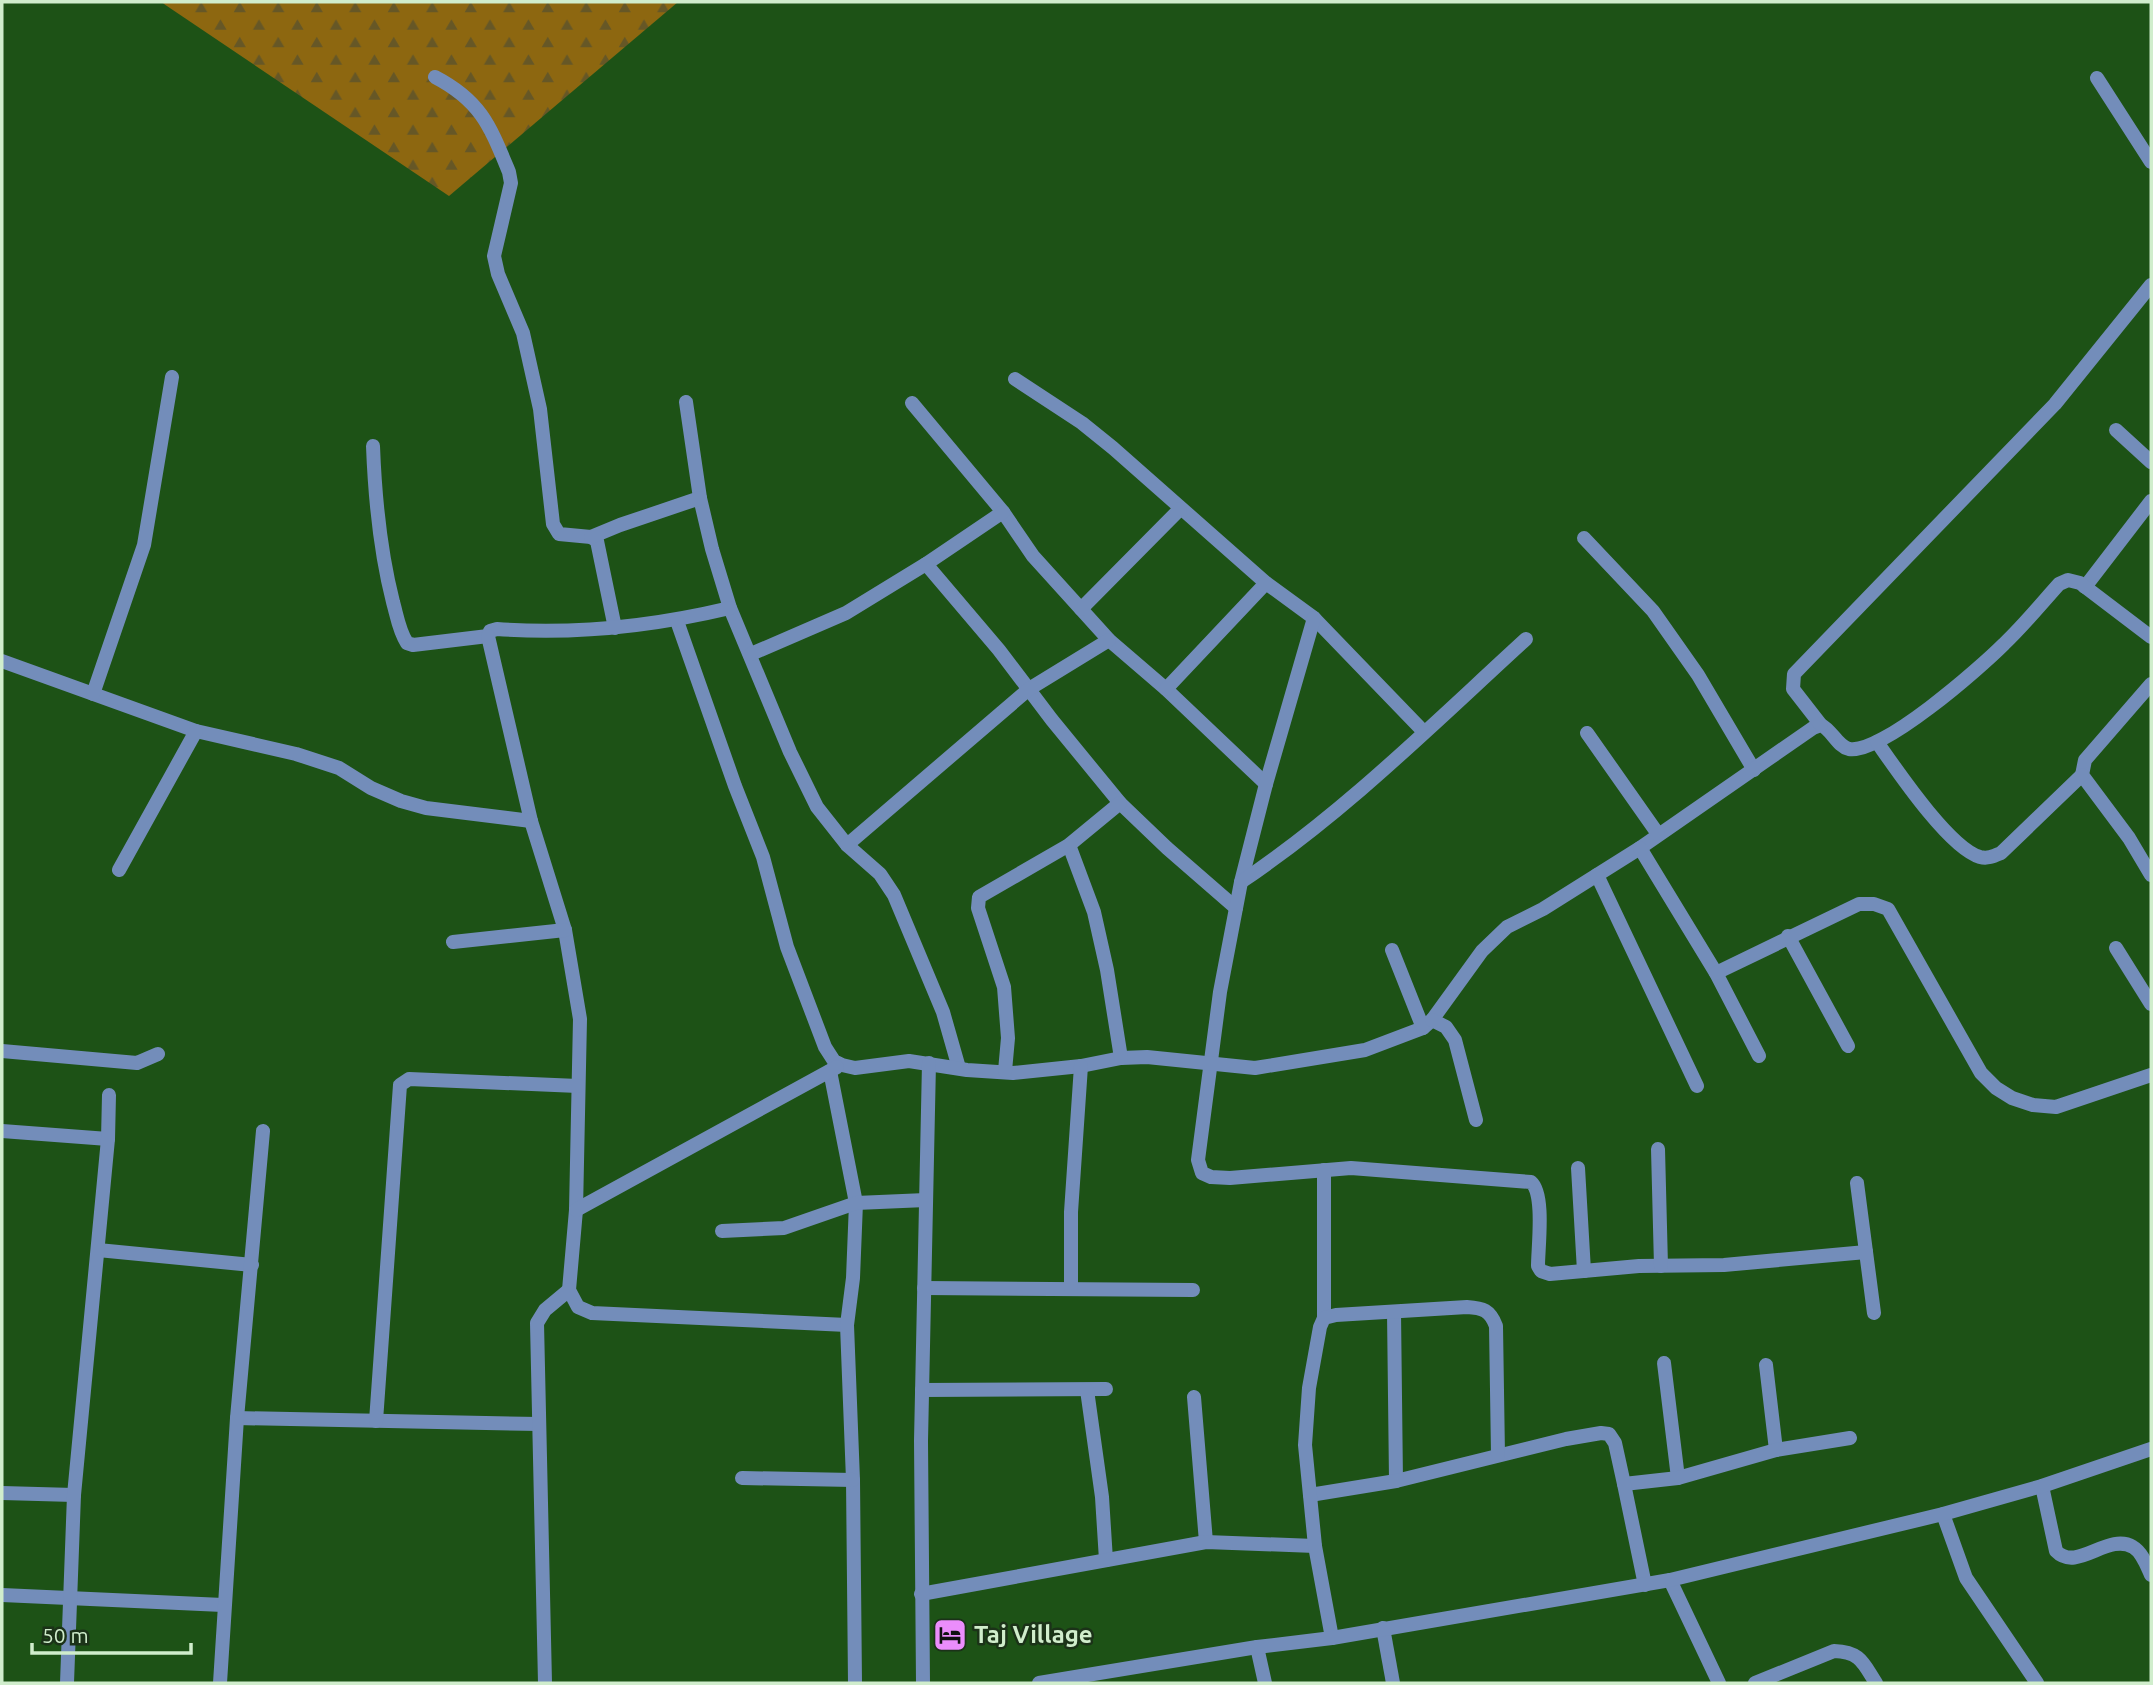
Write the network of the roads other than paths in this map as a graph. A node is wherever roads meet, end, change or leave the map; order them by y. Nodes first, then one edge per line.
1 (435, 77) dead end
2 (2097, 78) dead end
3 (2151, 162) edge
4 (2151, 285) edge
5 (172, 377) dead end
6 (1015, 379) dead end
7 (686, 402) dead end
8 (912, 403) dead end
9 (2116, 430) dead end
10 (373, 446) dead end
11 (2151, 462) edge
12 (700, 498) junction
13 (2151, 501) edge
14 (1180, 509) junction
15 (1003, 512) junction
16 (591, 537) junction
17 (1584, 538) dead end
18 (926, 564) junction
19 (1266, 583) junction
20 (2085, 587) junction
21 (730, 608) junction
22 (1081, 609) junction
23 (1314, 618) junction
24 (677, 621) junction
25 (615, 628) junction
26 (488, 636) junction
27 (2151, 637) edge
28 (1527, 639) dead end
29 (1109, 640) junction
30 (751, 654) junction
31 (2, 661) edge
32 (2151, 684) edge
33 (1029, 689) junction
34 (1166, 689) junction
35 (93, 694) junction
36 (1821, 725) junction
37 (196, 731) junction
38 (1424, 733) junction
39 (1587, 733) dead end
40 (1877, 742) junction
41 (1754, 770) junction
42 (2082, 775) junction
43 (1266, 784) junction
44 (1120, 803) junction
45 (531, 821) junction
46 (1658, 834) junction
47 (846, 845) junction
48 (1069, 845) junction
49 (1640, 848) junction
50 (119, 870) dead end
51 (1597, 875) junction
52 (2151, 875) edge
53 (1241, 882) junction
54 (1236, 908) junction
55 (565, 930) junction
56 (1788, 936) junction
57 (453, 943) dead end
58 (2116, 948) dead end
59 (1392, 950) dead end
60 (1716, 973) junction
61 (2151, 1004) edge
62 (1428, 1024) junction
63 (1848, 1046) dead end
64 (2, 1051) edge
65 (158, 1054) dead end
66 (1759, 1056) dead end
67 (1121, 1058) junction
68 (929, 1063) junction
69 (1210, 1064) junction
70 (1081, 1066) junction
71 (836, 1068) junction
72 (960, 1068) junction
73 (1005, 1071) junction
74 (2151, 1075) edge
75 (578, 1086) junction
76 (1697, 1086) dead end
77 (109, 1094) dead end
78 (1476, 1120) dead end
79 (263, 1130) dead end
80 (2, 1131) edge
81 (108, 1139) junction
82 (1658, 1149) dead end
83 (1578, 1168) dead end
84 (1324, 1170) junction
85 (1857, 1182) dead end
86 (926, 1200) junction
87 (856, 1203) junction
88 (576, 1210) junction
89 (722, 1231) dead end
90 (98, 1250) junction
91 (1866, 1252) junction
92 (252, 1265) junction
93 (1661, 1266) junction
94 (1584, 1271) junction
95 (924, 1288) junction
96 (1071, 1288) junction
97 (569, 1290) junction
98 (1192, 1290) dead end
99 (1394, 1312) junction
100 (1874, 1313) dead end
101 (1324, 1318) junction
102 (846, 1325) junction
103 (1664, 1363) dead end
104 (1766, 1365) dead end
105 (1105, 1389) dead end
106 (922, 1390) junction
107 (1087, 1390) junction
108 (1194, 1397) dead end
109 (237, 1418) junction
110 (376, 1420) junction
111 (540, 1424) junction
112 (1850, 1438) dead end
113 (2151, 1449) edge
114 (1776, 1450) junction
115 (1498, 1455) junction
116 (1678, 1478) junction
117 (742, 1479) dead end
118 (853, 1480) junction
119 (1396, 1481) junction
120 (1625, 1484) junction
121 (2042, 1486) junction
122 (2, 1493) edge
123 (1310, 1495) junction
124 (74, 1496) junction
125 (1943, 1514) junction
126 (1206, 1542) junction
127 (1315, 1546) junction
128 (1106, 1560) junction
129 (2151, 1575) edge
130 (1670, 1580) junction
131 (1645, 1585) junction
132 (921, 1594) junction
133 (2, 1595) edge
134 (70, 1597) junction
135 (223, 1605) junction
136 (1383, 1628) junction
137 (1332, 1638) junction
138 (1257, 1647) junction
139 (67, 1683) edge
140 (220, 1683) edge
141 (545, 1683) edge
142 (855, 1683) edge
143 (923, 1683) edge
144 (1039, 1683) edge
145 (1265, 1683) edge
146 (1393, 1683) edge
147 (1719, 1683) edge
148 (1755, 1683) edge
149 (1876, 1683) edge
150 (2037, 1683) edge

1 - 16 street
2 - 3 street
4 - 36 street
5 - 35 street
6 - 14 street
7 - 12 street
8 - 15 street
9 - 11 street
10 - 26 street
12 - 16 street
12 - 21 street
13 - 20 street
14 - 19 street
14 - 22 street
15 - 18 street
15 - 22 street
16 - 25 street
17 - 41 street
18 - 30 street
18 - 33 street
19 - 23 street
19 - 34 street
20 - 27 street
20 - 40 street
21 - 24 street
21 - 30 street
22 - 29 street
23 - 38 street
23 - 43 street
24 - 25 street
24 - 71 street
25 - 26 street
26 - 45 street
28 - 38 street
29 - 33 street
29 - 34 street
30 - 47 street
31 - 35 street
32 - 42 street
33 - 44 street
33 - 47 street
34 - 43 street
35 - 37 street
36 - 40 street
36 - 41 street
37 - 45 street
37 - 50 street
38 - 53 street
39 - 46 street
40 - 42 street
41 - 46 street
42 - 52 street
43 - 53 street
44 - 48 street
44 - 54 street
45 - 55 street
46 - 49 street
47 - 72 street
48 - 67 street
48 - 73 street
49 - 51 street
49 - 60 street
51 - 62 street
51 - 76 street
53 - 54 street
54 - 69 street
55 - 57 street
55 - 75 street
56 - 60 street
56 - 63 street
56 - 74 street
58 - 61 street
59 - 62 street
60 - 66 street
62 - 69 street
62 - 78 street
64 - 65 street
67 - 69 street
67 - 70 street
68 - 71 street
68 - 72 street
68 - 86 street
69 - 84 street
70 - 73 street
70 - 96 street
71 - 87 street
71 - 88 street
72 - 73 street
75 - 88 street
75 - 110 street
77 - 81 street
79 - 92 street
80 - 81 street
81 - 90 street
82 - 93 street
83 - 94 street
84 - 94 street
84 - 101 street
85 - 91 street
86 - 87 street
86 - 95 street
87 - 89 street
87 - 102 street
88 - 97 street
90 - 92 street
90 - 124 street
91 - 93 street
91 - 100 street
92 - 109 street
93 - 94 street
95 - 96 street
95 - 106 street
96 - 98 street
97 - 102 street
97 - 111 street
99 - 101 street
99 - 115 street
99 - 119 street
101 - 123 street
102 - 118 street
103 - 116 street
104 - 114 street
105 - 107 street
106 - 107 street
106 - 132 street
107 - 128 street
108 - 126 street
109 - 110 street
109 - 135 street
110 - 111 street
111 - 141 street
112 - 114 street
113 - 121 street
114 - 116 street
115 - 119 street
115 - 120 street
116 - 120 street
117 - 118 street
118 - 142 street
119 - 123 street
120 - 131 street
121 - 125 street
121 - 129 street
122 - 124 street
123 - 127 street
124 - 134 street
125 - 130 street
125 - 150 street
126 - 127 street
126 - 128 street
127 - 137 street
128 - 132 street
130 - 131 street
130 - 147 street
131 - 136 street
132 - 143 street
133 - 134 street
134 - 135 street
134 - 139 street
135 - 140 street
136 - 137 street
136 - 146 street
137 - 138 street
138 - 144 street
138 - 145 street
148 - 149 street

